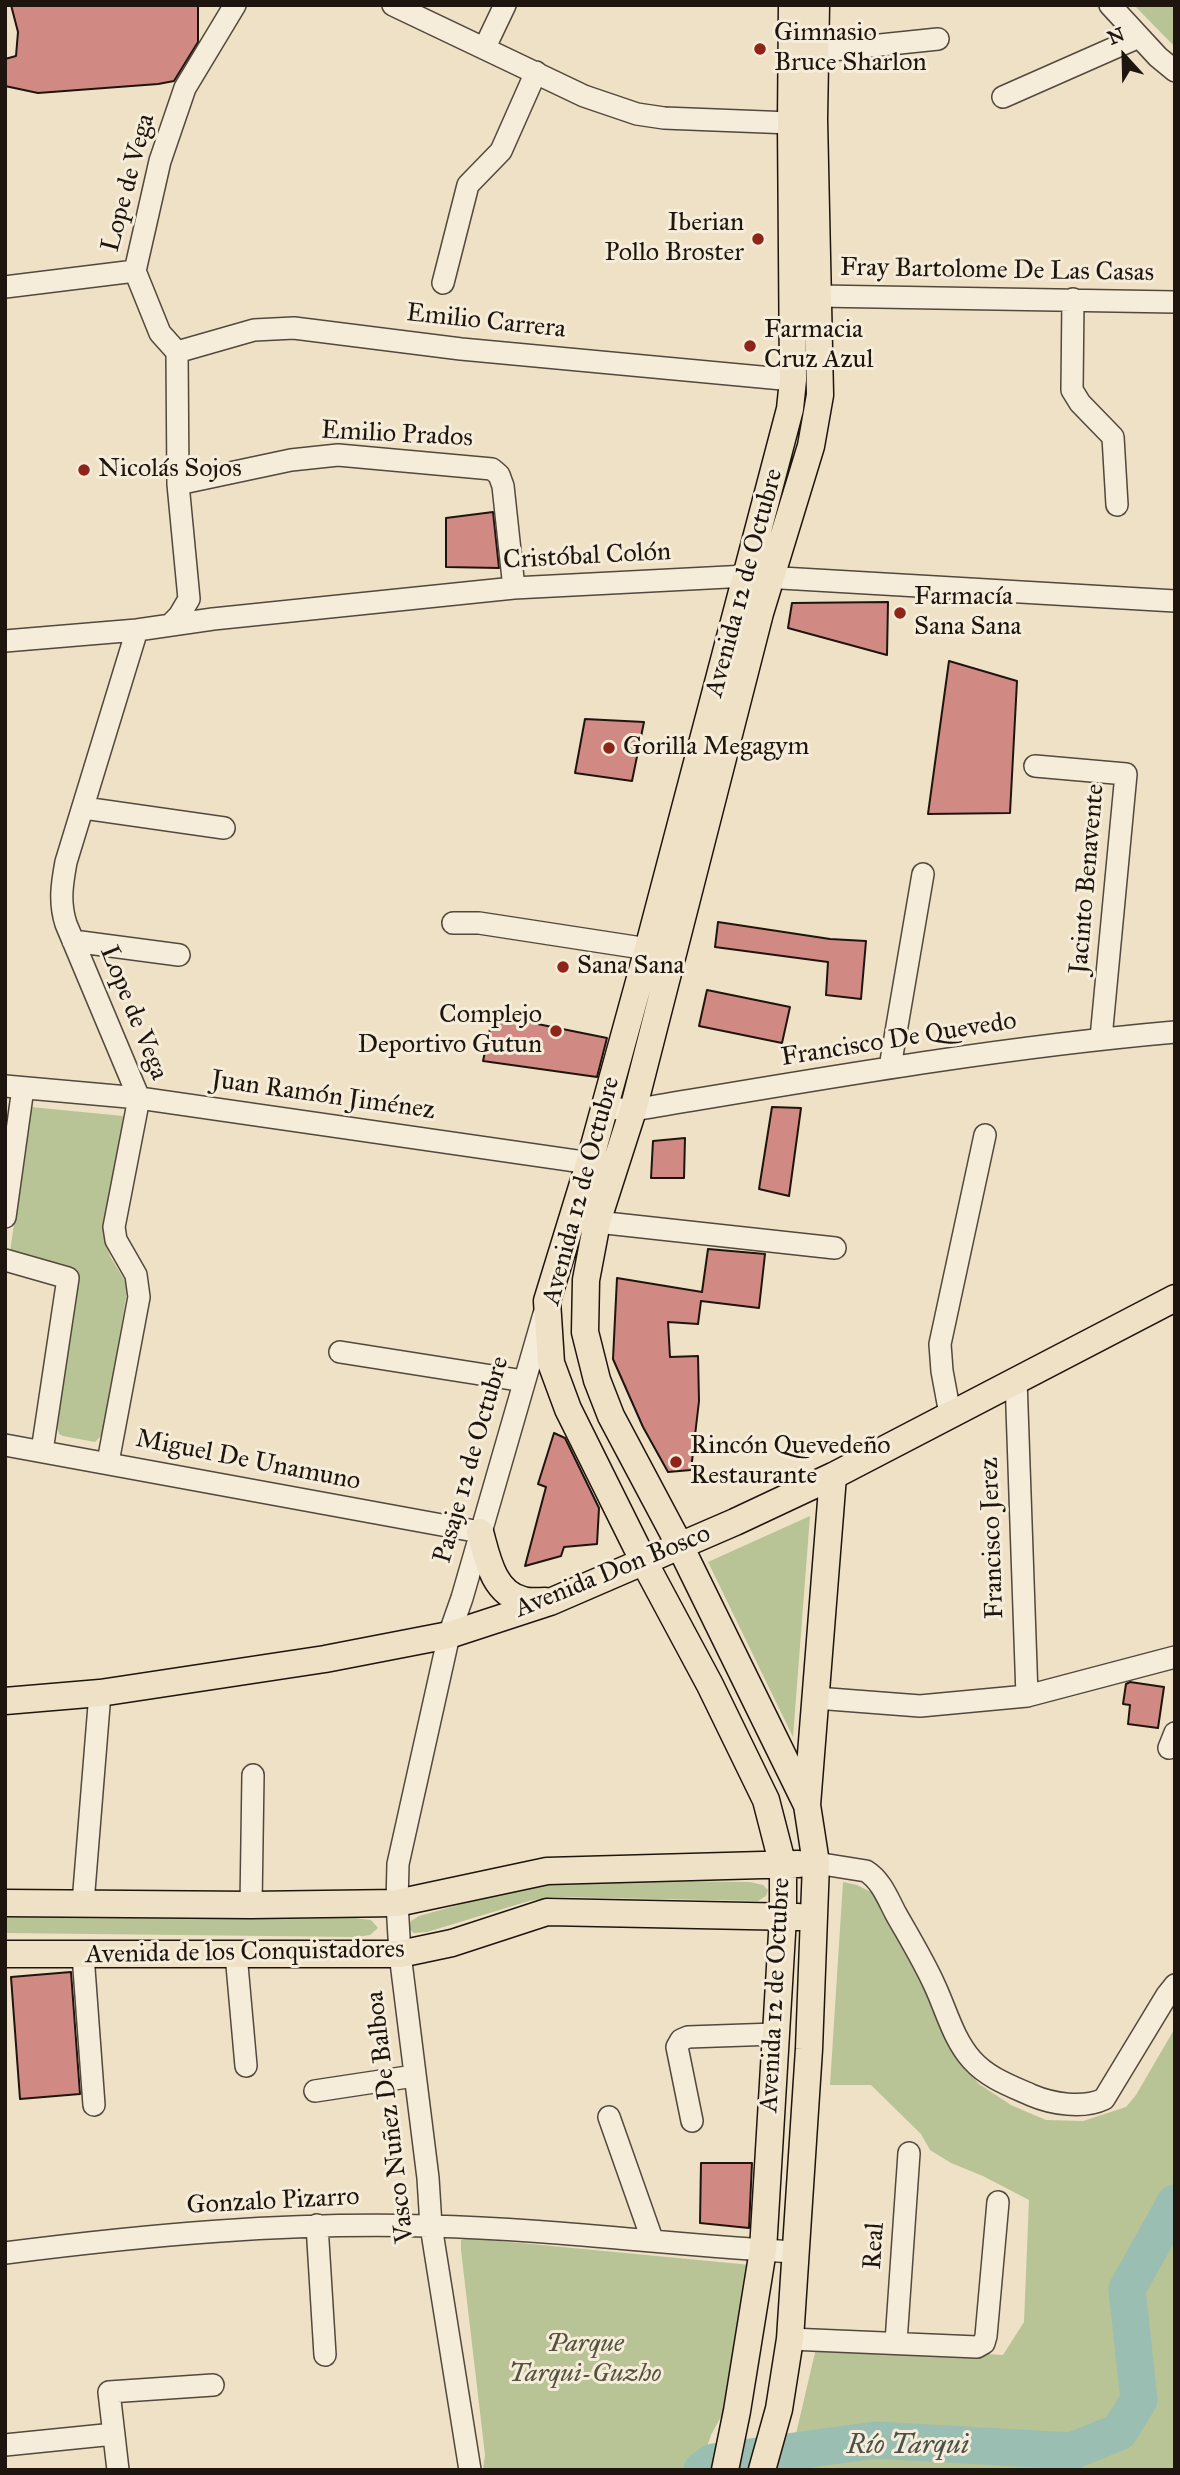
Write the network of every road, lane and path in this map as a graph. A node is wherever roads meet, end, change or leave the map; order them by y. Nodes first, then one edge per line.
1 (235, 5) edge
2 (393, 5) edge
3 (505, 5) edge
4 (792, 5) edge
5 (816, 5) edge
6 (1110, 5) edge
7 (1139, 37) junction
8 (938, 39) dead end
9 (485, 47) junction
10 (813, 52) junction
11 (1175, 71) edge
12 (536, 72) junction
13 (1003, 97) dead end
14 (790, 123) junction
15 (135, 271) junction
16 (443, 283) dead end
17 (5, 287) edge
18 (818, 296) junction
19 (1073, 299) junction
20 (1175, 302) edge
21 (177, 352) junction
22 (793, 380) junction
23 (178, 484) junction
24 (1116, 505) dead end
25 (759, 577) junction
26 (514, 588) junction
27 (1175, 601) edge
28 (170, 625) junction
29 (137, 630) junction
30 (5, 641) edge
31 (1035, 766) dead end
32 (84, 807) junction
33 (224, 828) dead end
34 (923, 874) dead end
35 (453, 923) dead end
36 (73, 941) junction
37 (648, 949) junction
38 (179, 955) dead end
39 (1175, 1031) edge
40 (1101, 1038) junction
41 (890, 1067) junction
42 (14, 1087) edge
43 (139, 1098) junction
44 (605, 1107) junction
45 (633, 1110) junction
46 (985, 1135) dead end
47 (590, 1163) junction
48 (5, 1217) edge
49 (597, 1222) junction
50 (835, 1248) dead end
51 (5, 1260) edge
52 (1175, 1298) edge
53 (547, 1301) junction
54 (340, 1352) dead end
55 (1016, 1379) junction
56 (524, 1381) junction
57 (950, 1414) junction
58 (5, 1445) edge
59 (42, 1451) junction
60 (108, 1462) junction
61 (833, 1476) junction
62 (480, 1532) junction
63 (679, 1544) junction
64 (643, 1560) junction
65 (550, 1602) junction
66 (449, 1635) junction
67 (1175, 1657) edge
68 (100, 1693) junction
69 (1027, 1696) junction
70 (816, 1698) junction
71 (5, 1700) edge
72 (253, 1775) dead end
73 (807, 1805) junction
74 (816, 1863) junction
75 (783, 1866) junction
76 (5, 1903) edge
77 (83, 1903) junction
78 (397, 1903) junction
79 (251, 1905) junction
80 (783, 1917) junction
81 (814, 1917) junction
82 (5, 1954) edge
83 (236, 1954) junction
84 (400, 1954) junction
85 (83, 1955) junction
86 (1175, 1985) edge
87 (775, 2034) junction
88 (246, 2067) dead end
89 (414, 2076) junction
90 (316, 2091) dead end
91 (94, 2105) dead end
92 (609, 2117) dead end
93 (692, 2121) dead end
94 (909, 2153) dead end
95 (998, 2202) dead end
96 (317, 2225) junction
97 (431, 2226) junction
98 (652, 2239) junction
99 (763, 2250) junction
100 (795, 2252) junction
101 (5, 2253) edge
102 (790, 2339) junction
103 (897, 2342) junction
104 (325, 2355) dead end
105 (214, 2385) dead end
106 (114, 2434) junction
107 (5, 2445) edge
108 (118, 2470) edge
109 (470, 2470) edge
110 (725, 2470) edge
111 (762, 2470) edge

1 - 15 street, Lope de Vega
2 - 9 street
3 - 9 street
4 - 14 main road, Avenida 12 de Octubre
5 - 10 main road, Avenida 12 de Octubre
6 - 7 street
7 - 11 street
7 - 13 street
8 - 10 street
9 - 12 street
10 - 18 main road, Avenida 12 de Octubre
12 - 14 street
12 - 16 street
14 - 22 main road, Avenida 12 de Octubre
15 - 17 street
15 - 21 street, Lope de Vega
18 - 19 street, Fray Bartolome De Las Casas
18 - 25 main road, Avenida 12 de Octubre
19 - 20 street, Fray Bartolome De Las Casas
19 - 24 street
21 - 22 street, Emilio Carrera
21 - 23 street
22 - 25 main road, Avenida 12 de Octubre
23 - 26 street, Emilio Prados
23 - 28 street
25 - 26 street, Cristóbal Colón
25 - 27 street, Cristóbal Colón
25 - 37 main road, Avenida 12 de Octubre
25 - 45 main road, Avenida 12 de Octubre
26 - 28 street, Cristóbal Colón
28 - 29 street, Cristóbal Colón
29 - 30 street, Cristóbal Colón
29 - 32 street, Lope de Vega
31 - 40 street, Jacinto Benavente
32 - 33 street
32 - 36 street, Lope de Vega
34 - 41 street
35 - 37 street
36 - 38 street
36 - 43 street, Lope de Vega
37 - 44 main road, Avenida 12 de Octubre
39 - 40 street, Francisco De Quevedo
40 - 41 street, Francisco De Quevedo
41 - 45 street, Francisco De Quevedo
42 - 43 street, Juan Ramón Jiménez
42 - 48 street
43 - 47 street, Juan Ramón Jiménez
43 - 60 street, Lope de Vega
44 - 45 street, Francisco De Quevedo
44 - 47 main road, Avenida 12 de Octubre
45 - 49 main road, Avenida 12 de Octubre
46 - 57 street
47 - 53 main road, Avenida 12 de Octubre
49 - 50 street
49 - 63 main road, Avenida 12 de Octubre
51 - 59 street
52 - 55 main road, Avenida Don Bosco
53 - 56 street, Pasaje 12 de Octubre
53 - 64 main road, Avenida 12 de Octubre
54 - 56 street
55 - 57 main road, Avenida Don Bosco
55 - 69 street, Francisco Jerez
56 - 62 street, Pasaje 12 de Octubre
57 - 61 main road, Avenida Don Bosco
58 - 59 street, Miguel De Unamuno
59 - 60 street, Miguel De Unamuno
60 - 62 street, Miguel De Unamuno
61 - 63 main road, Avenida Don Bosco
61 - 70 main road
62 - 65 main road
62 - 66 street, Pasaje 12 de Octubre
63 - 64 main road, Avenida Don Bosco
63 - 73 main road, Avenida 12 de Octubre
64 - 65 main road, Avenida Don Bosco
64 - 75 main road, Avenida 12 de Octubre
65 - 66 main road, Avenida Don Bosco
66 - 68 main road, Avenida Don Bosco
66 - 78 street, Vasco Nuñez De Balboa
67 - 69 street
68 - 71 main road, Avenida Don Bosco
68 - 77 street
69 - 70 street
70 - 73 main road
72 - 79 street
73 - 74 main road, Avenida 12 de Octubre
74 - 75 main road, Avenida de los Conquistadores
74 - 81 main road, Avenida 12 de Octubre
74 - 86 street
75 - 78 main road, Avenida de los Conquistadores
75 - 80 main road, Avenida 12 de Octubre
76 - 77 main road, Avenida de los Conquistadores
77 - 79 main road, Avenida de los Conquistadores
78 - 79 main road, Avenida de los Conquistadores
78 - 84 street, Vasco Nuñez De Balboa
80 - 81 main road, Avenida de los Conquistadores
80 - 84 main road, Avenida de los Conquistadores
80 - 87 main road, Avenida 12 de Octubre
81 - 100 main road, Avenida 12 de Octubre
82 - 85 main road, Avenida de los Conquistadores
83 - 84 main road, Avenida de los Conquistadores
83 - 85 main road, Avenida de los Conquistadores
83 - 88 street
84 - 89 street, Vasco Nuñez De Balboa
85 - 91 street
87 - 93 street
87 - 99 main road, Avenida 12 de Octubre
89 - 90 street
89 - 97 street, Vasco Nuñez De Balboa
92 - 98 street
94 - 103 street, Real
95 - 103 street
96 - 97 street, Gonzalo Pizarro
96 - 101 street, Gonzalo Pizarro
96 - 104 street
97 - 98 street, Gonzalo Pizarro
97 - 109 street, Vasco Nuñez De Balboa
98 - 99 street, Gonzalo Pizarro
99 - 100 street, Gonzalo Pizarro
99 - 110 main road, Avenida 12 de Octubre
100 - 102 main road, Avenida 12 de Octubre
102 - 103 street
102 - 111 main road, Avenida 12 de Octubre
105 - 106 street
106 - 107 street
106 - 108 street

